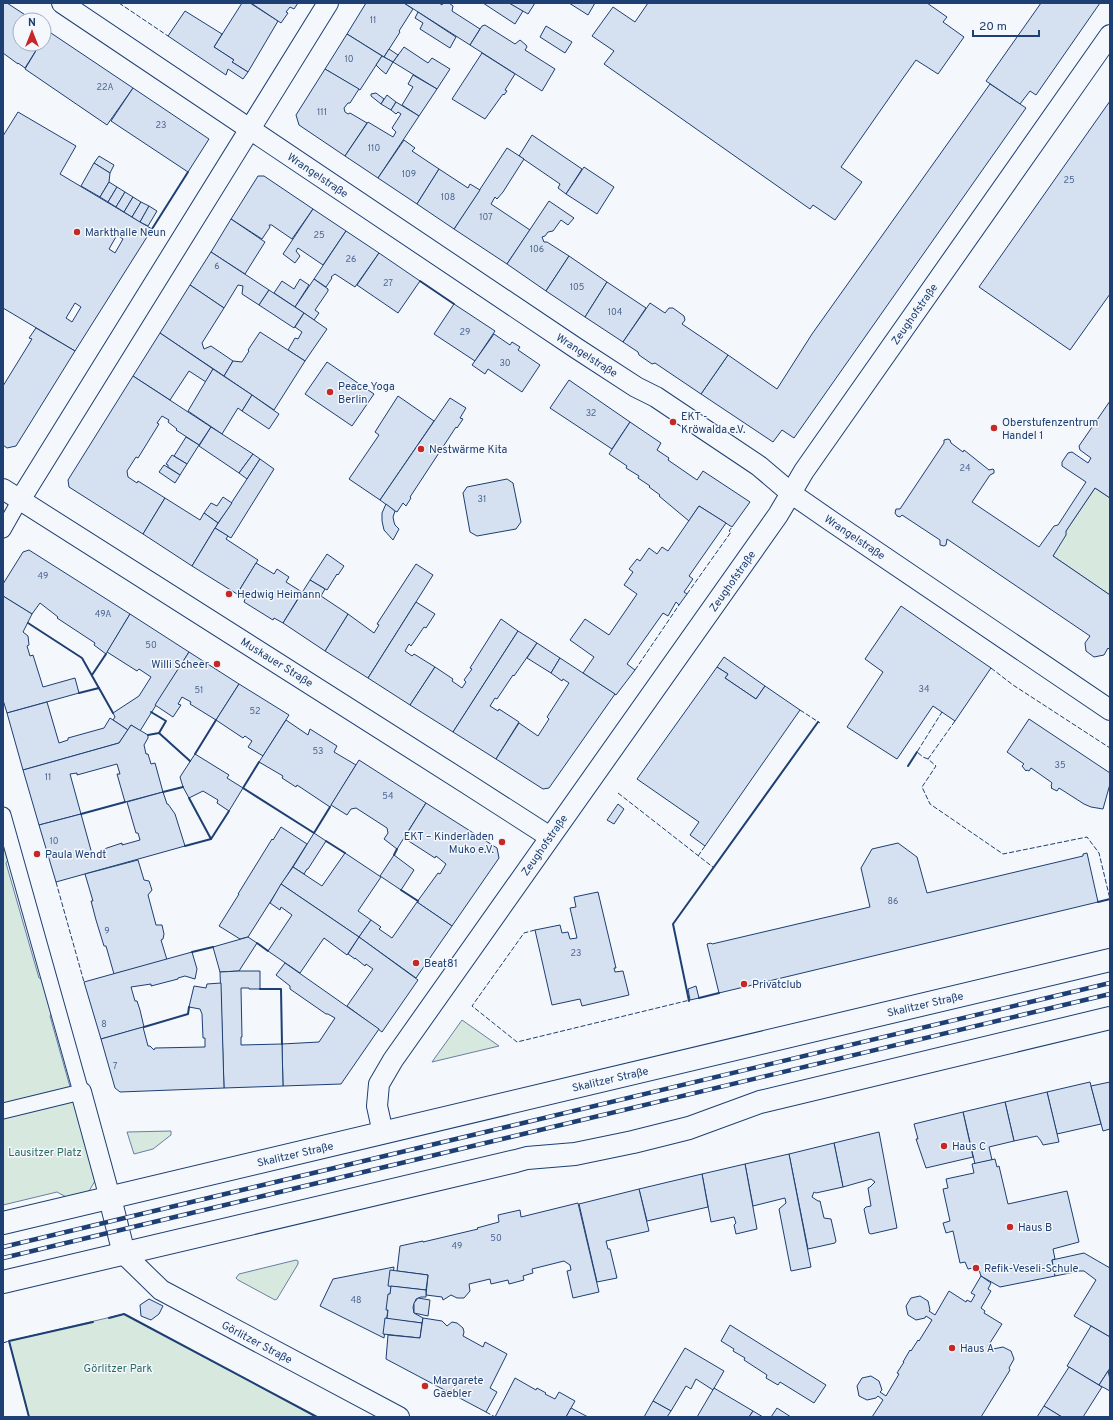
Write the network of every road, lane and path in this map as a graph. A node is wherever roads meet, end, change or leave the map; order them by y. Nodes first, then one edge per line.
1 (62, 3) edge
2 (328, 3) edge
3 (1110, 35) edge
4 (250, 129) junction
5 (3, 489) edge
6 (792, 494) junction
7 (20, 500) junction
8 (3, 530) edge
9 (1110, 710) edge
10 (3, 815) edge
11 (550, 837) junction
12 (1110, 960) edge
13 (1110, 1018) edge
14 (81, 1092) junction
15 (3, 1111) edge
16 (383, 1133) junction
17 (110, 1198) junction
18 (3, 1224) edge
19 (124, 1254) junction
20 (3, 1282) edge
21 (399, 1417) edge

1 - 4 street, Wrangelstraße
2 - 4 street
3 - 6 street, Zeughofstraße
4 - 6 street, Wrangelstraße
4 - 7 street
5 - 7 street, Muskauer Straße
6 - 9 street, Wrangelstraße
6 - 11 street, Zeughofstraße
7 - 8 street
7 - 11 street, Muskauer Straße
10 - 14 street
11 - 16 street, Zeughofstraße
12 - 16 main road, Skalitzer Straße
13 - 19 main road
14 - 15 street
14 - 17 street
16 - 17 main road, Skalitzer Straße
17 - 18 main road, Skalitzer Straße
17 - 19 main road
19 - 20 main road
19 - 21 street, Görlitzer Straße

